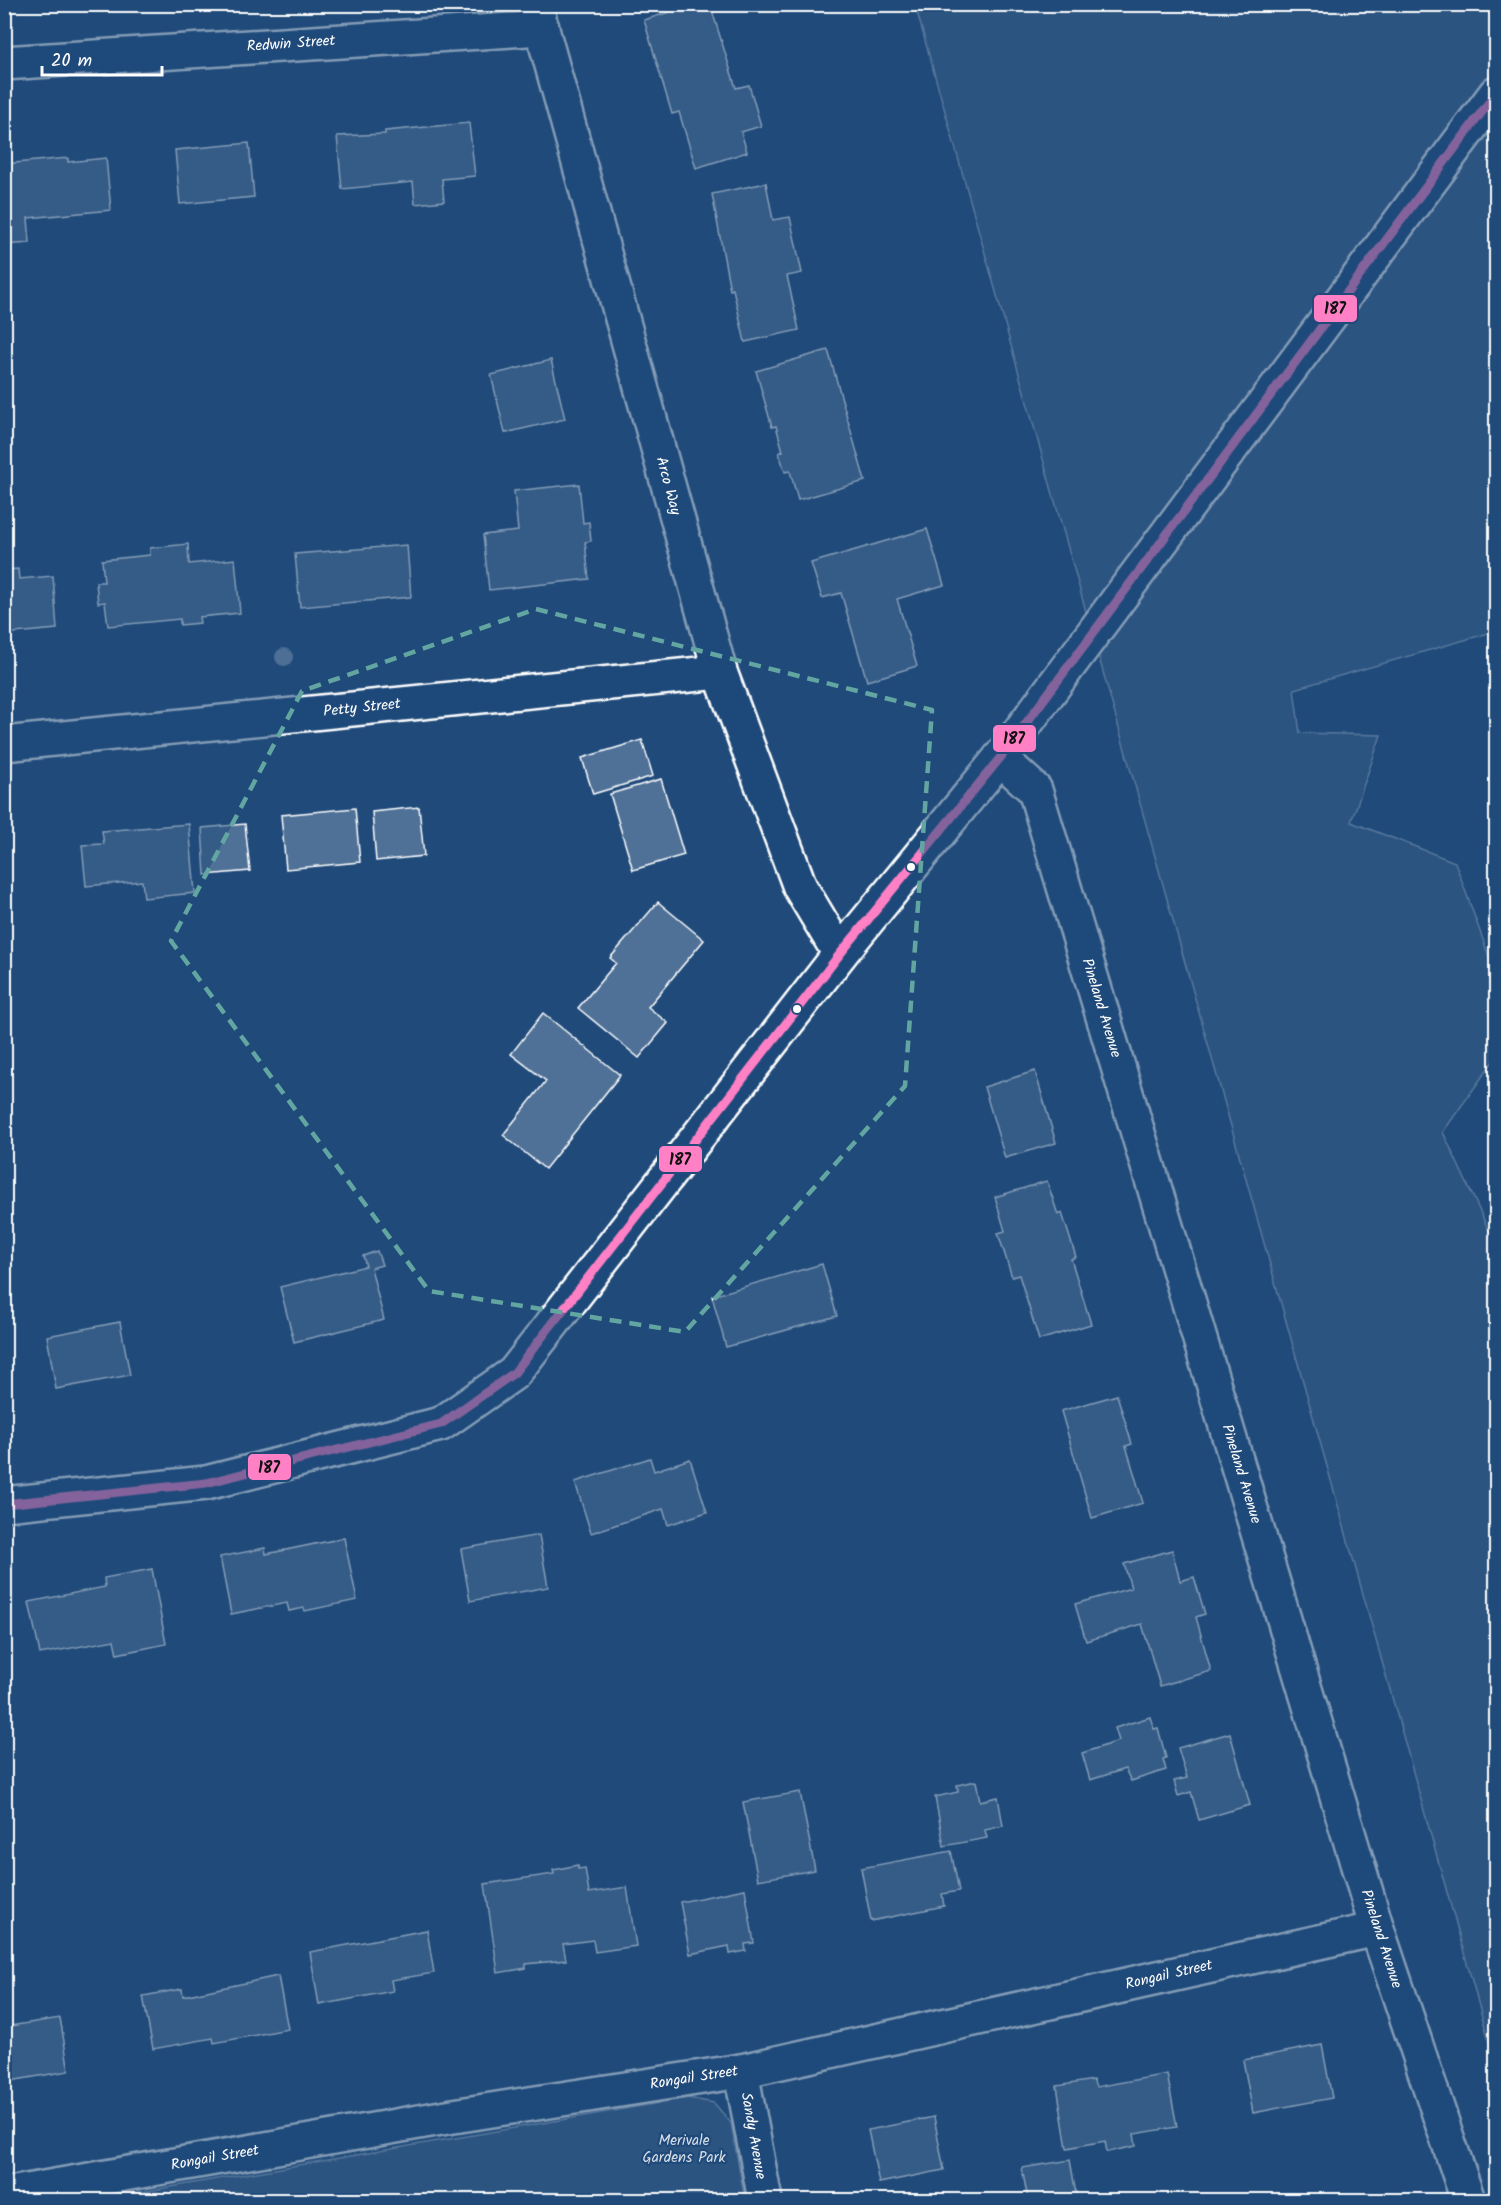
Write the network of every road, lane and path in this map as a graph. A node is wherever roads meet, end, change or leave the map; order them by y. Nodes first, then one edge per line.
1 (539, 16) edge
2 (4, 63) edge
3 (1497, 93) edge
4 (720, 672) junction
5 (4, 744) edge
6 (1000, 758) junction
7 (840, 954) junction
8 (4, 1504) edge
9 (1377, 1929) junction
10 (741, 2071) junction
11 (4, 2195) edge
12 (765, 2200) edge
13 (1468, 2200) edge

1 - 2 street, Redwin Street
1 - 4 street, Arco Way
3 - 6 street
4 - 5 street, Petty Street
4 - 7 street, Arco Way
6 - 7 street
6 - 9 street, Pineland Avenue
7 - 8 street
9 - 10 street, Rongail Street
9 - 13 street, Pineland Avenue
10 - 11 street, Rongail Street
10 - 12 street, Sandy Avenue

